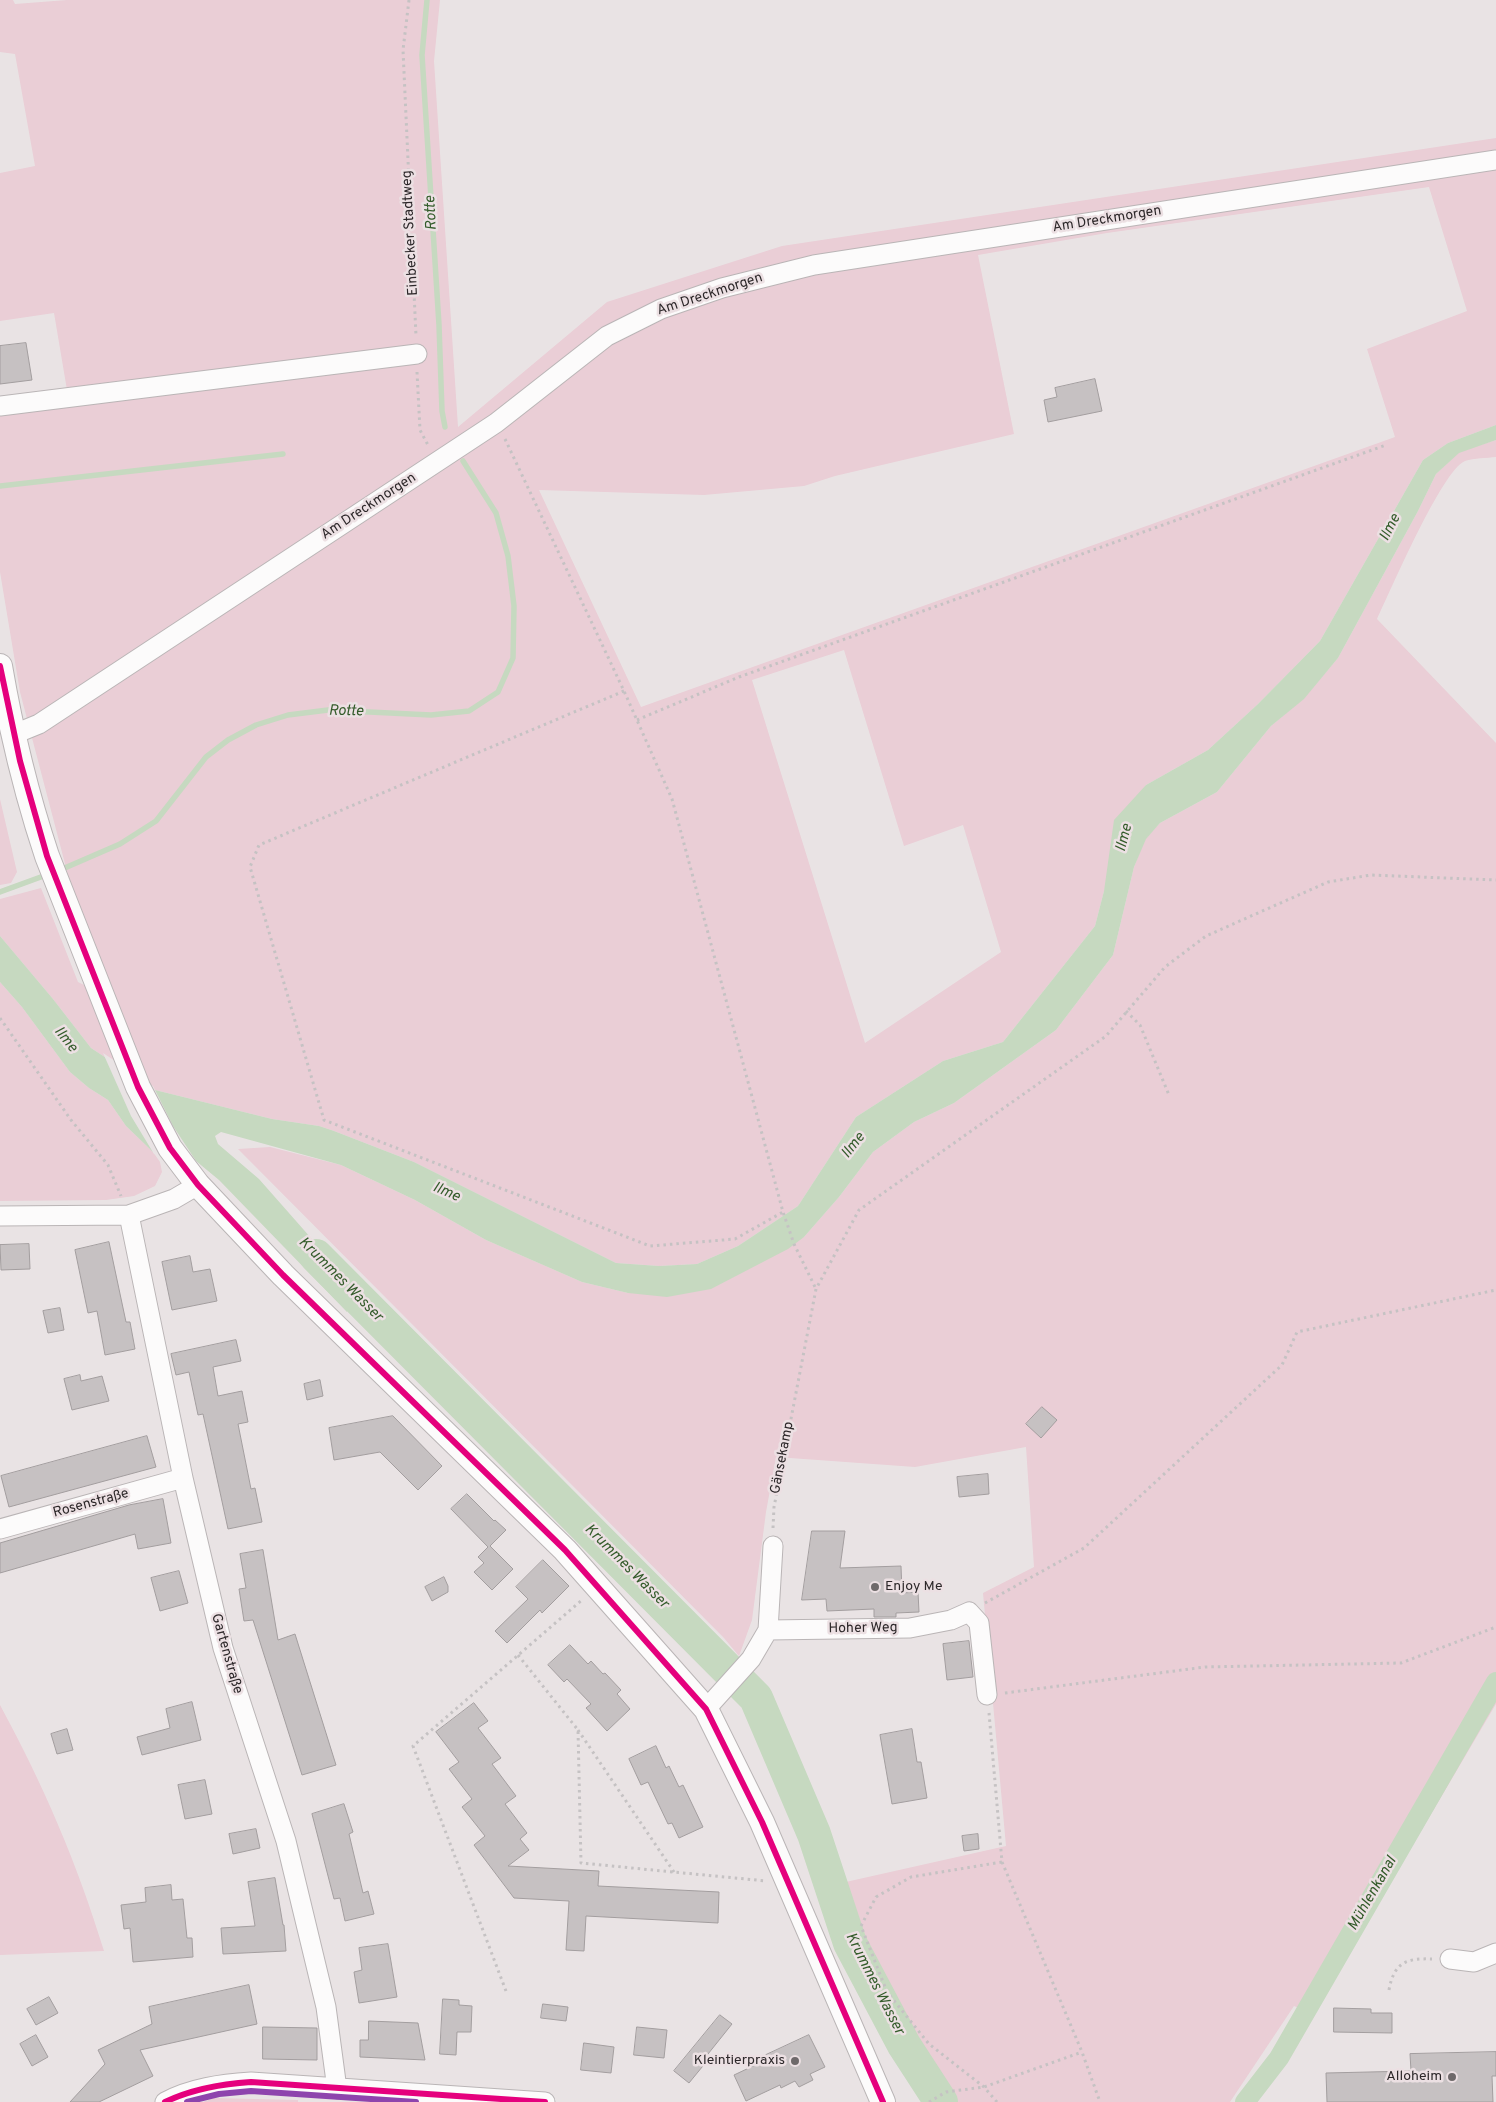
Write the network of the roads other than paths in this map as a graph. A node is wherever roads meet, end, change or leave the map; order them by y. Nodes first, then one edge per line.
1 (1496, 160) edge
2 (417, 354) road end
3 (0, 406) edge
4 (0, 666) edge
5 (12, 735) junction
6 (198, 1185) junction
7 (129, 1215) junction
8 (0, 1216) edge
9 (183, 1478) junction
10 (0, 1529) edge
11 (773, 1546) road end
12 (768, 1630) junction
13 (987, 1695) road end
14 (706, 1709) junction
15 (1496, 1954) edge
16 (1450, 1959) road end
17 (337, 2088) junction
18 (164, 2102) edge
19 (545, 2102) edge
20 (883, 2102) edge

1 - 5 street, Am Dreckmorgen
2 - 3 street
4 - 5 main road
5 - 6 main road
6 - 7 street
6 - 14 main road
7 - 8 street
7 - 9 street, Gartenstraße
9 - 10 street, Rosenstraße
9 - 17 street, Gartenstraße
11 - 12 street
12 - 13 street, Hoher Weg
12 - 14 street
14 - 20 main road
15 - 16 street
17 - 18 street
17 - 19 street

